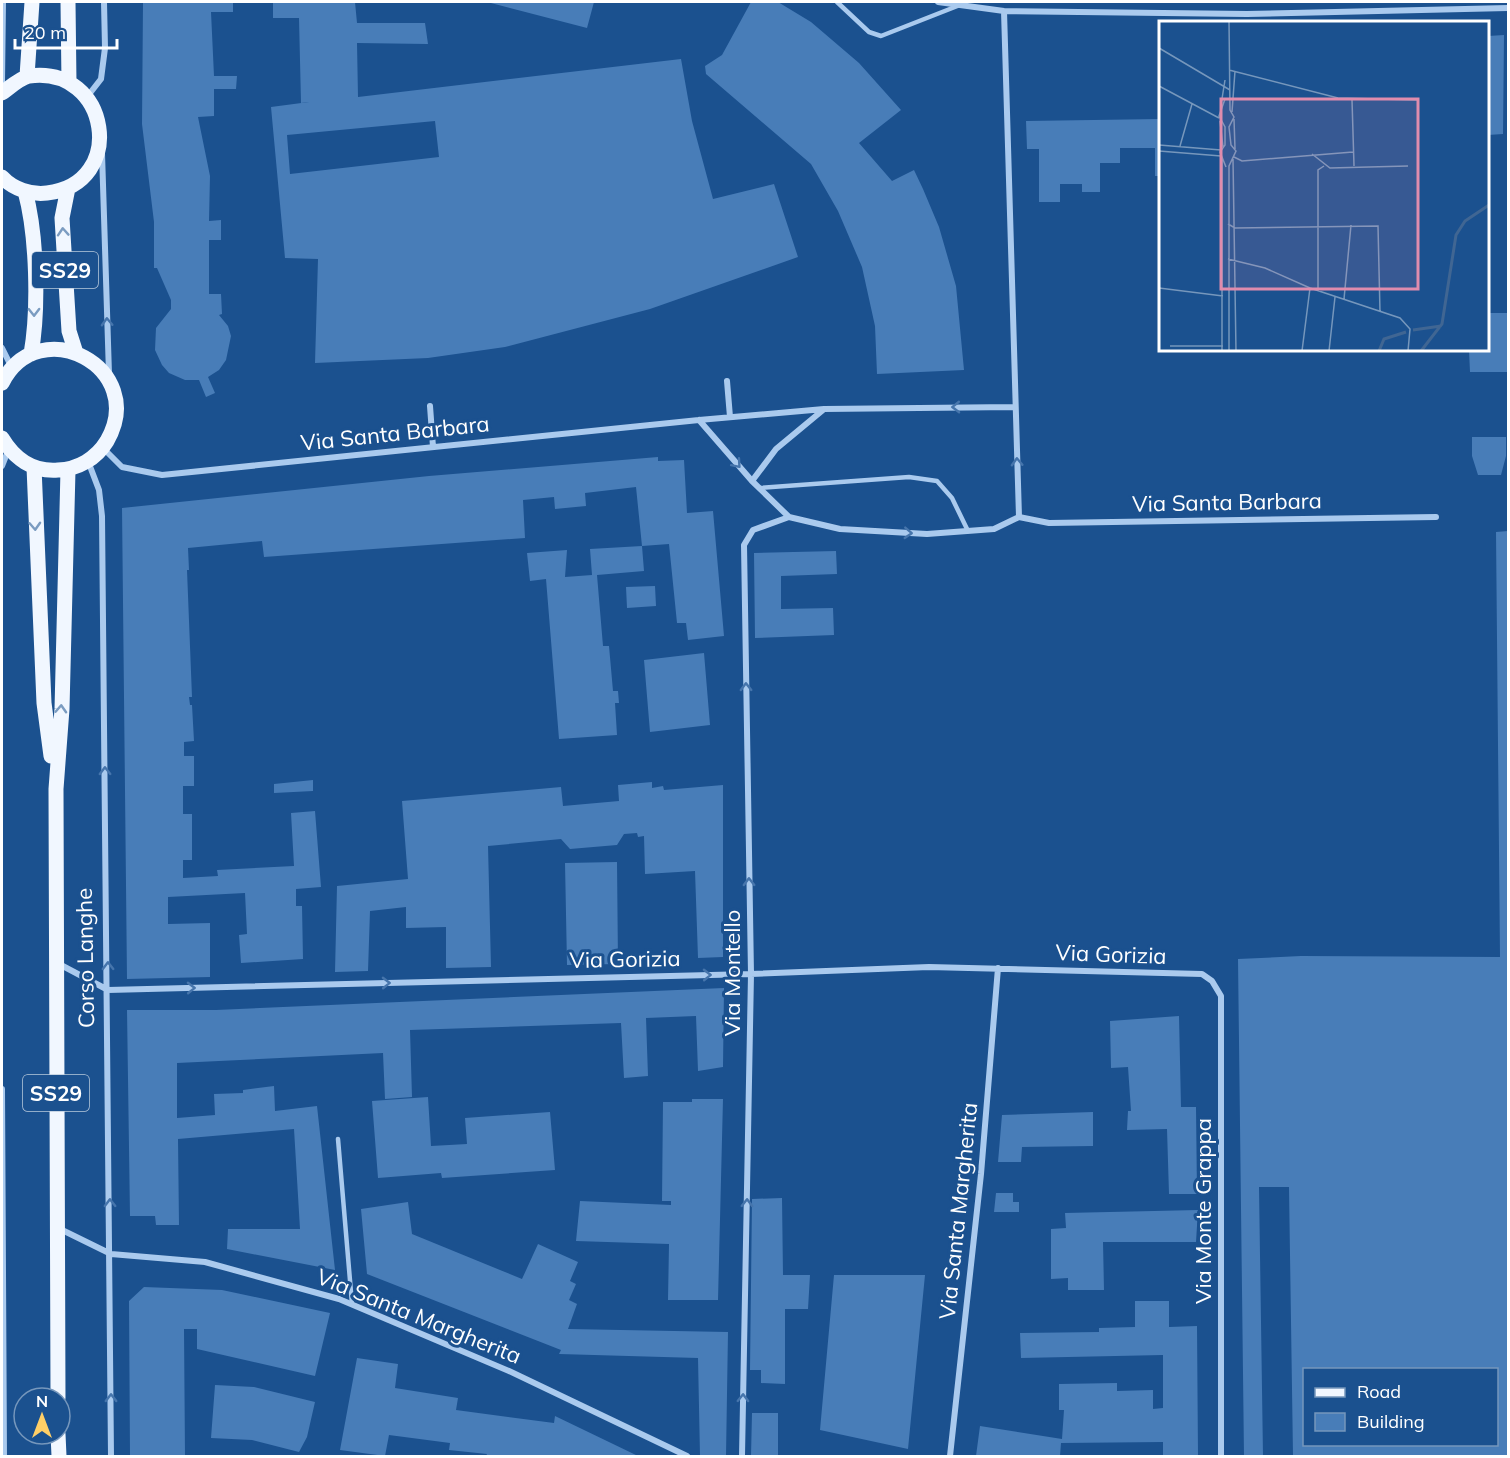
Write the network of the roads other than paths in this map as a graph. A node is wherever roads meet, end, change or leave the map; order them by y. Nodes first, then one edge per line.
1 (3, 2) edge
2 (32, 2) edge
3 (68, 2) edge
4 (104, 2) edge
5 (837, 2) edge
6 (938, 2) edge
7 (961, 5) junction
8 (1509, 8) edge
9 (1004, 11) junction
10 (27, 76) junction
11 (2, 82) edge
12 (69, 82) junction
13 (2, 93) edge
14 (87, 97) junction
15 (101, 136) junction
16 (2, 177) edge
17 (68, 188) junction
18 (25, 191) junction
19 (2, 348) edge
20 (76, 353) junction
21 (31, 354) junction
22 (11, 366) junction
23 (109, 381) junction
24 (727, 381) dead end
25 (2, 383) edge
26 (430, 406) dead end
27 (1014, 407) junction
28 (824, 410) junction
29 (730, 417) junction
30 (699, 420) junction
31 (5, 444) edge
32 (433, 447) junction
33 (103, 448) junction
34 (88, 461) junction
35 (2, 466) edge
36 (34, 467) junction
37 (68, 470) junction
38 (752, 481) junction
39 (760, 488) junction
40 (1019, 517) junction
41 (1436, 517) dead end
42 (789, 518) junction
43 (968, 531) junction
44 (56, 789) junction
45 (56, 963) junction
46 (998, 968) junction
47 (751, 974) junction
48 (1202, 974) joint
49 (108, 990) junction
50 (2, 1089) edge
51 (338, 1139) dead end
52 (57, 1228) junction
53 (111, 1254) junction
54 (352, 1304) junction
55 (58, 1386) edge
56 (4, 1456) edge
57 (111, 1456) edge
58 (683, 1456) edge
59 (742, 1456) edge
60 (950, 1456) edge
61 (1221, 1456) edge

1 - 11 street
2 - 10 main road
3 - 12 main road
4 - 14 street
5 - 7 lane
6 - 7 street
7 - 9 street
8 - 9 street
9 - 27 street
10 - 12 main road
10 - 13 main road
12 - 14 main road
14 - 15 main road
15 - 17 main road
23 -> 15 street
16 - 18 main road
17 - 18 main road
20 -> 17 main road, SS29
18 -> 21 main road, SS29
19 - 22 street
20 - 21 main road
20 - 23 main road
21 - 22 main road
22 - 25 main road
23 - 33 main road
24 - 29 street
26 - 32 street
27 -> 28 street, Via Santa Barbara
40 -> 27 street
28 - 29 street, Via Santa Barbara
28 - 38 street
29 - 30 street, Via Santa Barbara
30 - 32 street, Via Santa Barbara
30 -> 38 street
31 - 35 street
31 - 36 main road
32 - 33 street, Via Santa Barbara
33 - 34 main road
34 - 37 main road
49 -> 34 street, Corso Langhe
36 - 37 main road
36 -> 44 main road, Corso Langhe / SS29
44 -> 37 main road, Corso Langhe / SS29
38 - 39 street
39 - 42 street
39 - 43 lane
40 - 41 street, Via Santa Barbara
40 - 43 street
42 -> 43 street
47 -> 42 street, Via Montello
44 - 45 main road, Corso Langhe / SS29
45 - 49 street, Via Gorizia
45 - 52 main road, Corso Langhe / SS29
46 - 47 street, Via Gorizia
46 - 48 street, Via Gorizia
46 - 60 street, Via Santa Margherita
49 -> 47 street, Via Gorizia
59 -> 47 street, Via Montello
48 - 61 street, Via Monte Grappa
53 -> 49 street, Corso Langhe
50 - 56 street
51 - 54 lane
52 - 53 street, Via Santa Margherita
52 - 55 main road, Corso Langhe / SS29
53 - 54 street, Via Santa Margherita
57 -> 53 street, Corso Langhe
54 - 58 street, Via Santa Margherita

